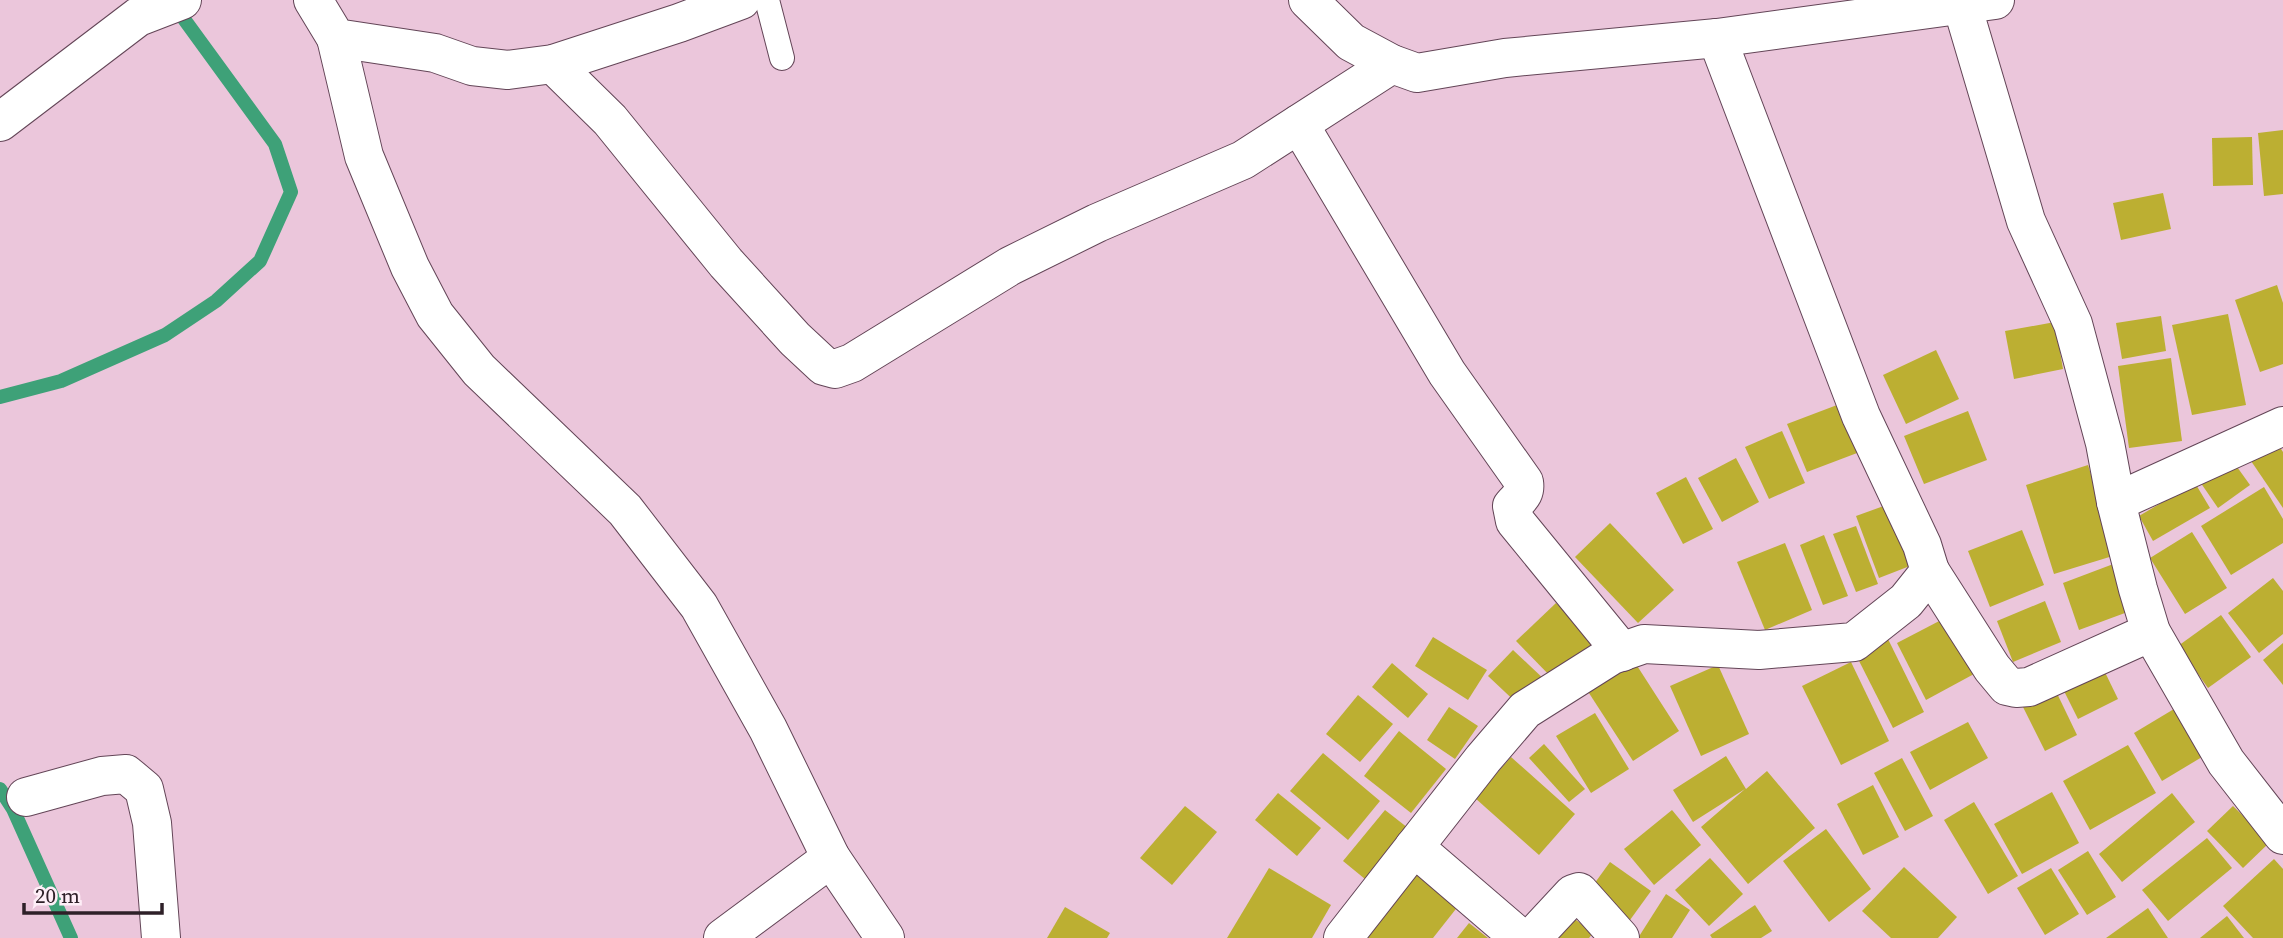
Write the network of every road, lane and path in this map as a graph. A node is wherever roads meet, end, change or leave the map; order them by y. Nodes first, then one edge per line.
1 (182, 0) edge
2 (313, 0) edge
3 (741, 0) edge
4 (767, 0) edge
5 (1308, 0) edge
6 (1979, 3) edge
7 (336, 38) junction
8 (1717, 38) junction
9 (782, 58) dead end
10 (553, 64) junction
11 (1392, 64) junction
12 (0, 122) edge
13 (1299, 124) junction
14 (2283, 426) edge
15 (2116, 502) junction
16 (1930, 571) junction
17 (2151, 632) junction
18 (1622, 652) junction
19 (26, 797) dead end
20 (2283, 835) edge
21 (1414, 847) junction
22 (831, 858) junction
23 (161, 938) edge
24 (723, 938) edge
25 (885, 938) edge
26 (1343, 938) edge
27 (1520, 938) edge
28 (1532, 938) edge
29 (1620, 938) edge

1 - 12 street
2 - 7 street
3 - 10 street
4 - 9 lane
5 - 11 street
6 - 8 street
6 - 15 street
7 - 10 street
7 - 22 street
8 - 11 street
8 - 16 street
10 - 13 street
11 - 13 street
13 - 18 street
14 - 15 street
15 - 17 street
16 - 17 street
16 - 18 street
17 - 20 street
18 - 21 street
19 - 23 street
21 - 26 street
21 - 27 street
22 - 24 street
22 - 25 street
28 - 29 street

